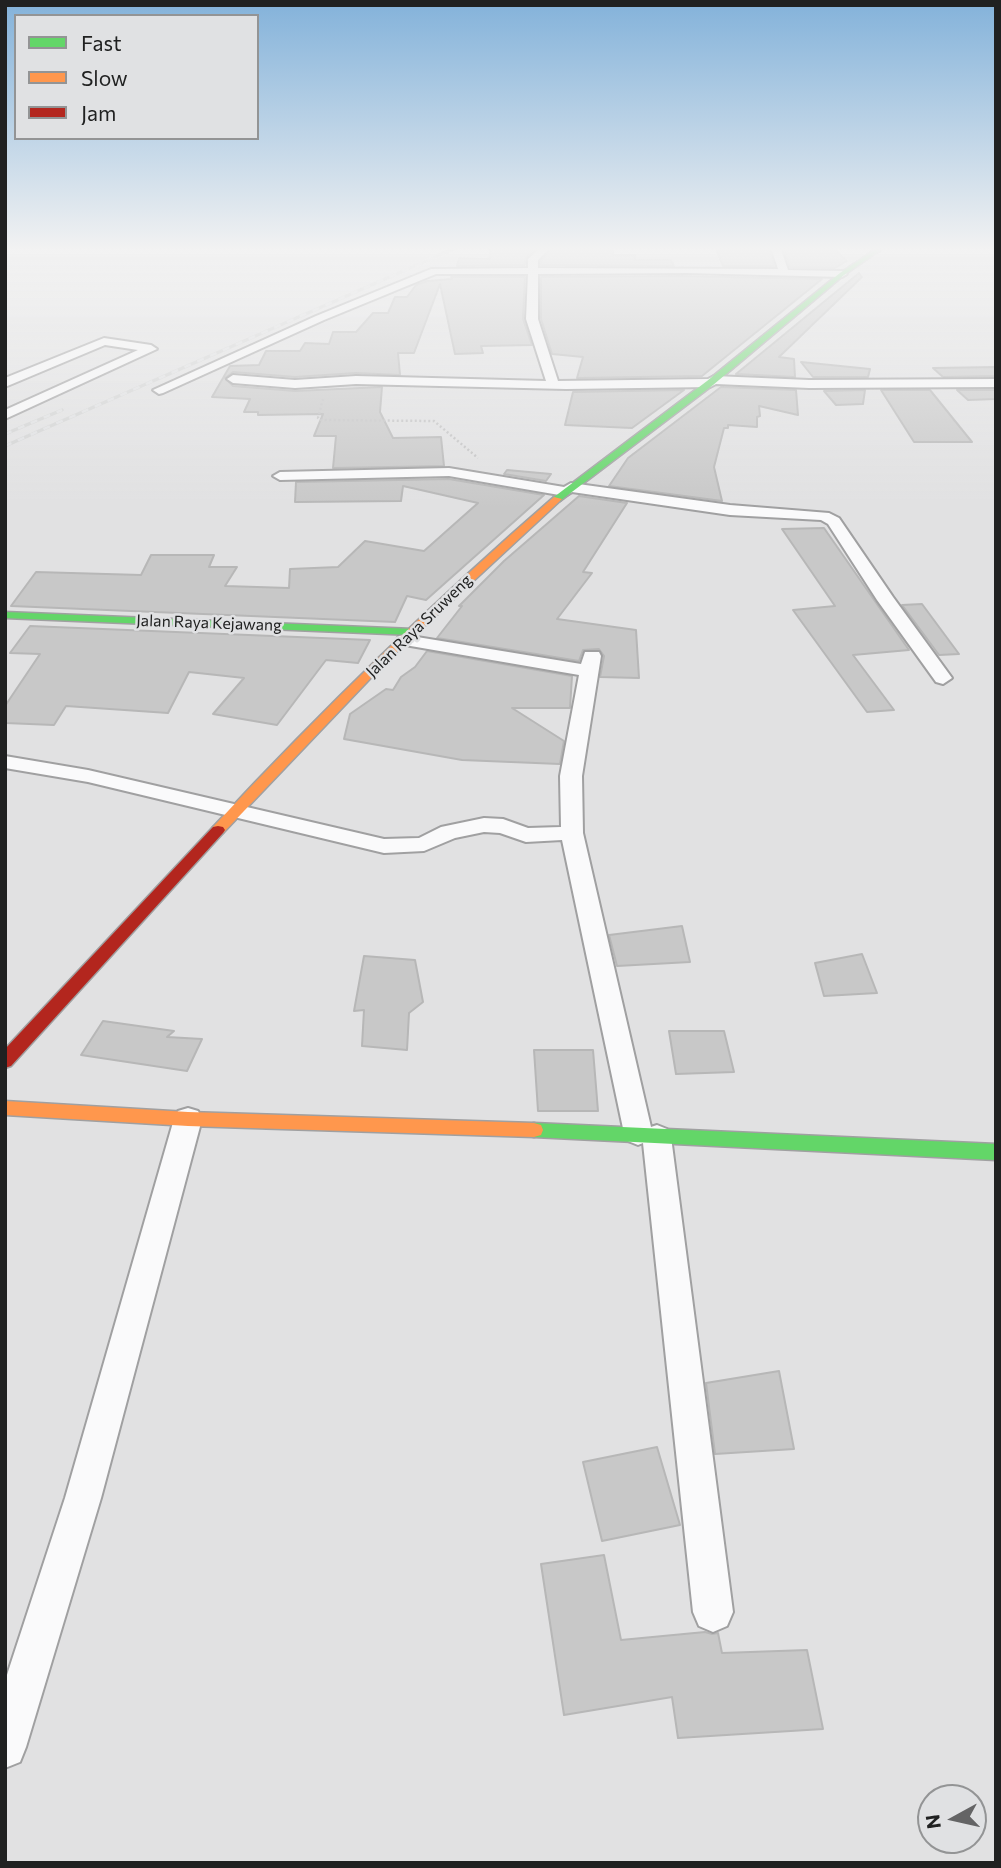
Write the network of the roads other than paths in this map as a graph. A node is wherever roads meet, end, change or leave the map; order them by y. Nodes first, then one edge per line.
1 (286, 334) edge
2 (536, 334) edge
3 (770, 334) edge
4 (233, 379) dead end
5 (712, 382) junction
6 (5, 383) edge
7 (996, 383) edge
8 (553, 384) junction
9 (159, 390) dead end
10 (5, 415) edge
11 (280, 477) dead end
12 (568, 490) junction
13 (5, 615) edge
14 (409, 636) junction
15 (943, 678) dead end
16 (5, 762) edge
17 (236, 810) junction
18 (572, 833) junction
19 (5, 1061) edge
20 (5, 1108) edge
21 (188, 1119) junction
22 (648, 1135) junction
23 (996, 1152) edge
24 (713, 1612) dead end
25 (5, 1747) edge

1 - 9 street
2 - 8 street
3 - 5 main road, Jalan Raya Sruweng
4 - 8 street
5 - 7 street
5 - 8 street
5 - 12 main road, Jalan Raya Sruweng
6 - 10 street
11 - 12 street
12 - 14 main road, Jalan Raya Sruweng
12 - 15 street
13 - 14 main road, Jalan Raya Kejawang
14 - 17 main road, Jalan Raya Sruweng
14 - 18 street
16 - 17 street
17 - 18 street
17 - 19 main road, Jalan Raya Sruweng
18 - 22 street
20 - 21 main road
21 - 22 main road
21 - 25 street
22 - 23 main road
22 - 24 street

